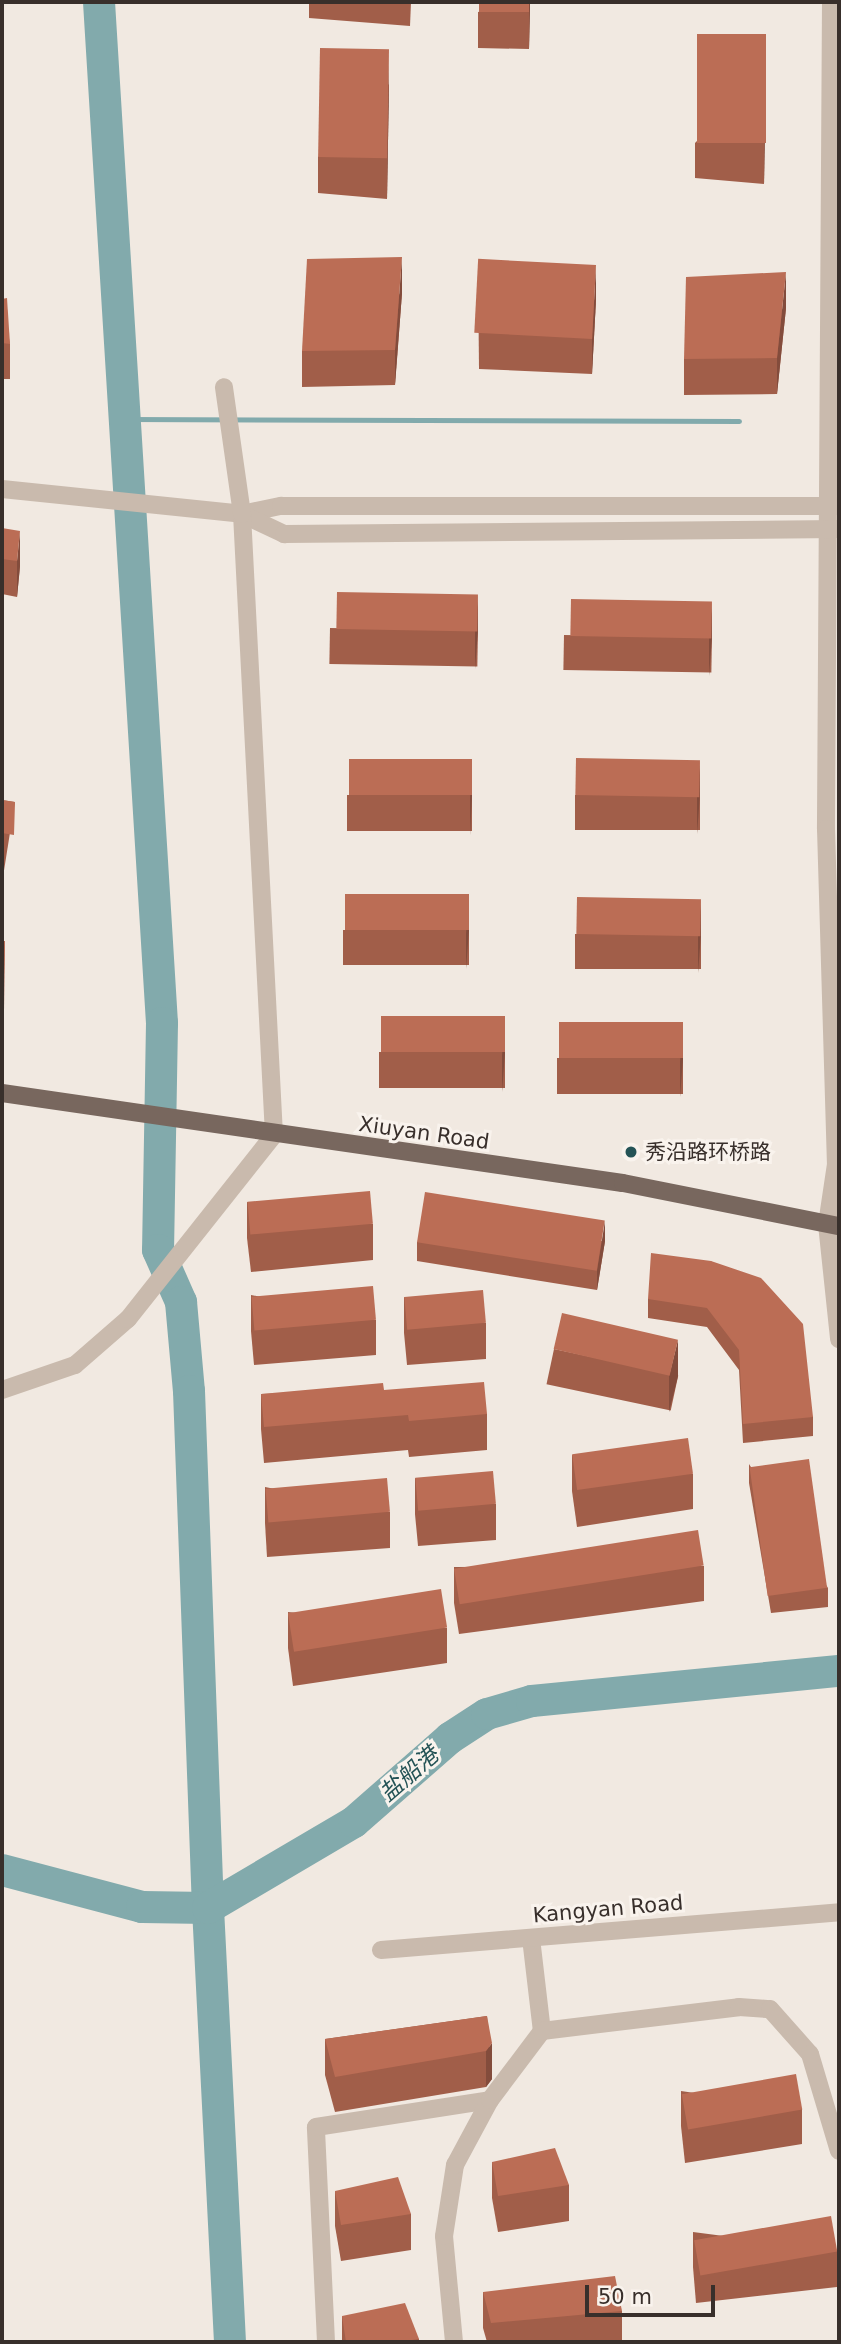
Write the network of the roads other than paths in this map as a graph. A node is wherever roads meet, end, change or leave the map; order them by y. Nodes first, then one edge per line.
1 (831, 2) edge
2 (224, 387) dead end
3 (2, 489) edge
4 (835, 506) edge
5 (242, 514) junction
6 (835, 529) edge
7 (833, 829) edge
8 (2, 1093) edge
9 (274, 1135) junction
10 (833, 1225) edge
11 (839, 1339) edge
12 (2, 1390) edge
13 (839, 1912) edge
14 (531, 1938) junction
15 (381, 1951) dead end
16 (542, 2031) junction
17 (490, 2100) junction
18 (839, 2151) edge
19 (326, 2342) edge
20 (454, 2342) edge

1 - 4 street
2 - 5 street
3 - 5 street
4 - 5 street
4 - 6 street
5 - 6 street
5 - 9 street
6 - 7 street
7 - 10 street
8 - 9 main road, Xiuyan Road
9 - 10 main road, Xiuyan Road
9 - 12 street
10 - 11 street
13 - 14 street, Kangyan Road
14 - 15 street, Kangyan Road
14 - 16 street
16 - 17 street
16 - 18 street
17 - 19 street
17 - 20 street

